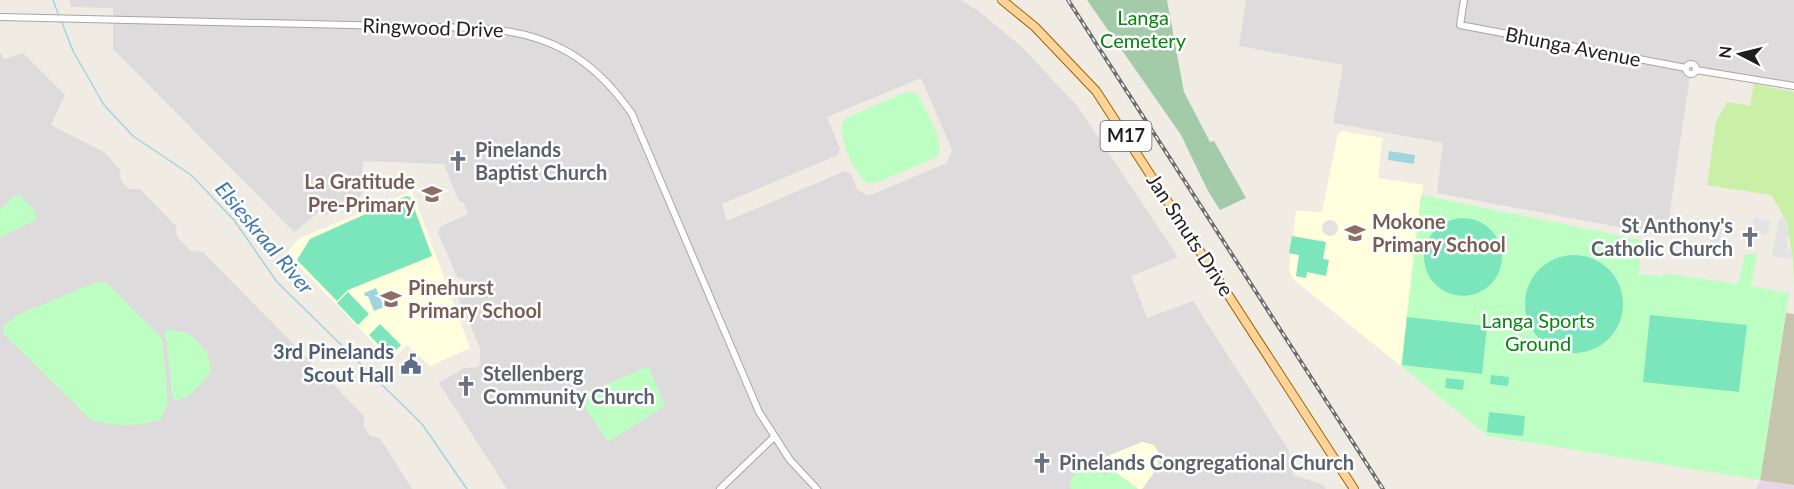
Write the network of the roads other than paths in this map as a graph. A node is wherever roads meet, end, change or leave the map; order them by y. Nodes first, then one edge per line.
1 (1002, 0) edge
2 (1464, 0) edge
3 (0, 16) edge
4 (1794, 86) edge
5 (774, 437) junction
6 (720, 489) edge
7 (817, 489) edge
8 (1354, 489) edge

1 - 8 main road, Jan Smuts Drive / M17
2 - 4 street, Bhunga Avenue
3 - 5 street, Ringwood Drive
5 - 6 street
5 - 7 street, Ringwood Drive

